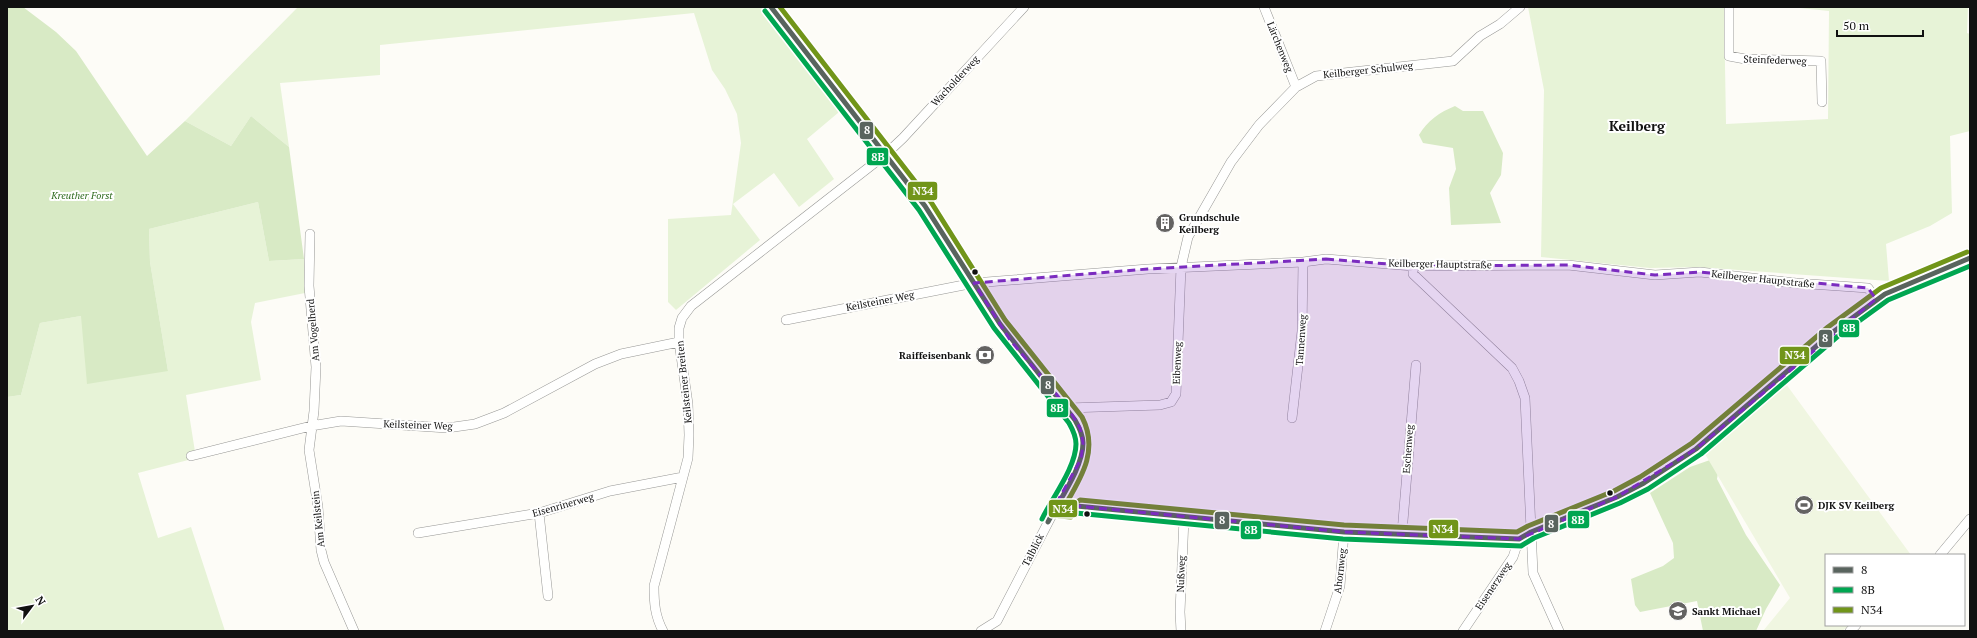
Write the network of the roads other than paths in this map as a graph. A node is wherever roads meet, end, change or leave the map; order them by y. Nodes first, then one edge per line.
1 (771, 7) edge
2 (1024, 7) edge
3 (1264, 7) edge
4 (1520, 7) edge
5 (1729, 7) edge
6 (1296, 86) junction
7 (1822, 102) dead end
8 (886, 154) junction
9 (310, 234) dead end
10 (1970, 258) edge
11 (1303, 262) junction
12 (1413, 266) junction
13 (1181, 267) junction
14 (974, 283) junction
15 (1876, 299) junction
16 (786, 320) dead end
17 (678, 342) junction
18 (1416, 365) dead end
19 (1068, 408) junction
20 (1292, 418) dead end
21 (312, 426) junction
22 (191, 456) dead end
23 (682, 477) junction
24 (1056, 504) junction
25 (539, 513) junction
26 (1184, 518) junction
27 (1970, 519) edge
28 (1344, 532) junction
29 (1531, 532) junction
30 (418, 533) dead end
31 (1402, 533) junction
32 (1519, 539) junction
33 (1941, 554) edge
34 (548, 596) dead end
35 (354, 631) edge
36 (662, 631) edge
37 (981, 631) edge
38 (1181, 631) edge
39 (1325, 631) edge
40 (1463, 631) edge
41 (1559, 631) edge

1 - 8 street, Talblick
2 - 8 street, Wacholderweg
3 - 6 street, Lärchenweg
4 - 6 street, Keilberger Schulweg
5 - 7 street, Steinfederweg
6 - 13 street, Keilberger Schulweg
8 - 14 street, Talblick
8 - 17 street, Keilsteiner Breiten
9 - 21 street, Am Vogelherd
10 - 15 street
11 - 12 street, Keilberger Hauptstraße
11 - 13 street, Keilberger Hauptstraße
11 - 20 street, Tannenweg
12 - 15 street, Keilberger Hauptstraße
12 - 29 street
13 - 14 street, Keilberger Hauptstraße
13 - 19 street, Eibenweg
14 - 16 street, Keilsteiner Weg
14 - 19 street, Talblick
15 - 29 street
17 - 21 street, Keilsteiner Weg
17 - 23 street, Keilsteiner Breiten
18 - 31 street, Eschenweg
19 - 24 street, Talblick
21 - 22 street, Keilsteiner Weg
21 - 35 street, Am Keilstein
23 - 25 street, Eisenrinerweg
23 - 36 street, Keilsteiner Breiten
24 - 26 street
24 - 37 street, Talblick
25 - 30 street, Eisenrinerweg
25 - 34 street
26 - 28 street
26 - 38 street, Nußweg
27 - 33 street
28 - 31 street
28 - 39 street, Ahornweg
29 - 32 street
29 - 41 street
31 - 32 street
32 - 40 street, Eisenerzweg

